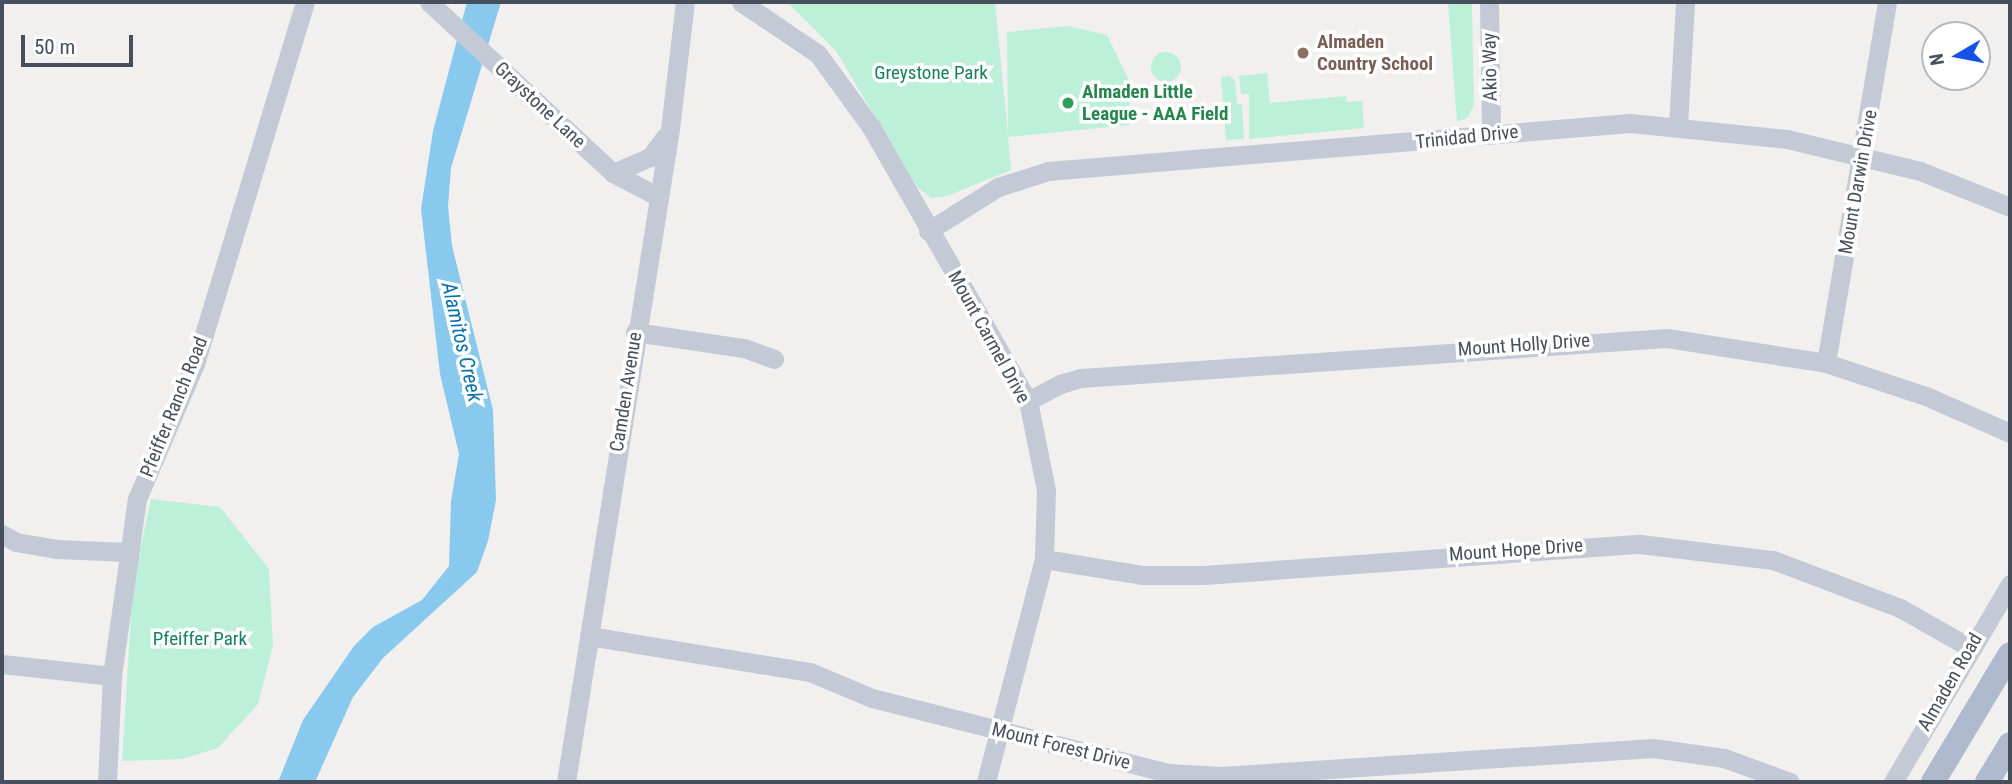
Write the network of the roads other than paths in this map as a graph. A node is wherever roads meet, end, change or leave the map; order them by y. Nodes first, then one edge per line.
1 (305, 2) edge
2 (685, 2) edge
3 (741, 2) edge
4 (1489, 2) edge
5 (1685, 2) edge
6 (1887, 2) edge
7 (431, 4) edge
8 (1678, 125) junction
9 (670, 129) junction
10 (1491, 133) junction
11 (1863, 157) junction
12 (613, 173) junction
13 (659, 197) junction
14 (2010, 207) edge
15 (928, 231) junction
16 (635, 332) junction
17 (774, 359) dead end
18 (1826, 363) junction
19 (1028, 401) junction
20 (2010, 433) edge
21 (2, 534) edge
22 (127, 552) junction
23 (1044, 559) junction
24 (2010, 584) edge
25 (589, 636) junction
26 (1969, 647) junction
27 (2010, 654) edge
28 (2, 664) edge
29 (112, 676) junction
30 (999, 731) junction
31 (2010, 744) edge
32 (107, 782) edge
33 (566, 782) edge
34 (986, 782) edge
35 (1790, 782) edge
36 (1893, 782) edge
37 (1933, 782) edge
38 (1987, 782) edge

1 - 22 street, Pfeiffer Ranch Road
2 - 9 street, Camden Avenue
3 - 15 street, Mount Carmel Drive
4 - 10 street, Akio Way
5 - 8 street
6 - 11 street, Mount Darwin Drive
7 - 12 street, Graystone Lane
8 - 10 street, Trinidad Drive
8 - 11 street, Trinidad Drive
9 - 12 street
9 - 13 street, Camden Avenue
10 - 15 street, Trinidad Drive
11 - 14 street, Trinidad Drive
11 - 18 street, Mount Darwin Drive
12 - 13 street, Graystone Lane
13 - 16 street, Camden Avenue
15 - 19 street, Mount Carmel Drive
16 - 17 street
16 - 25 street, Camden Avenue
18 - 19 street, Mount Holly Drive
18 - 20 street, Mount Holly Drive
19 - 23 street, Mount Carmel Drive
21 - 22 street
22 - 29 street, Pfeiffer Ranch Road
23 - 26 street, Mount Hope Drive
23 - 30 street, Mount Carmel Drive
24 - 26 street, Almaden Road
25 - 30 street, Mount Forest Drive
25 - 33 street, Camden Avenue
26 - 36 street, Almaden Road
27 - 37 main road
28 - 29 street
29 - 32 street, Pfeiffer Ranch Road
30 - 34 street, Mount Carmel Drive
30 - 35 street, Mount Forest Drive
31 - 38 main road

